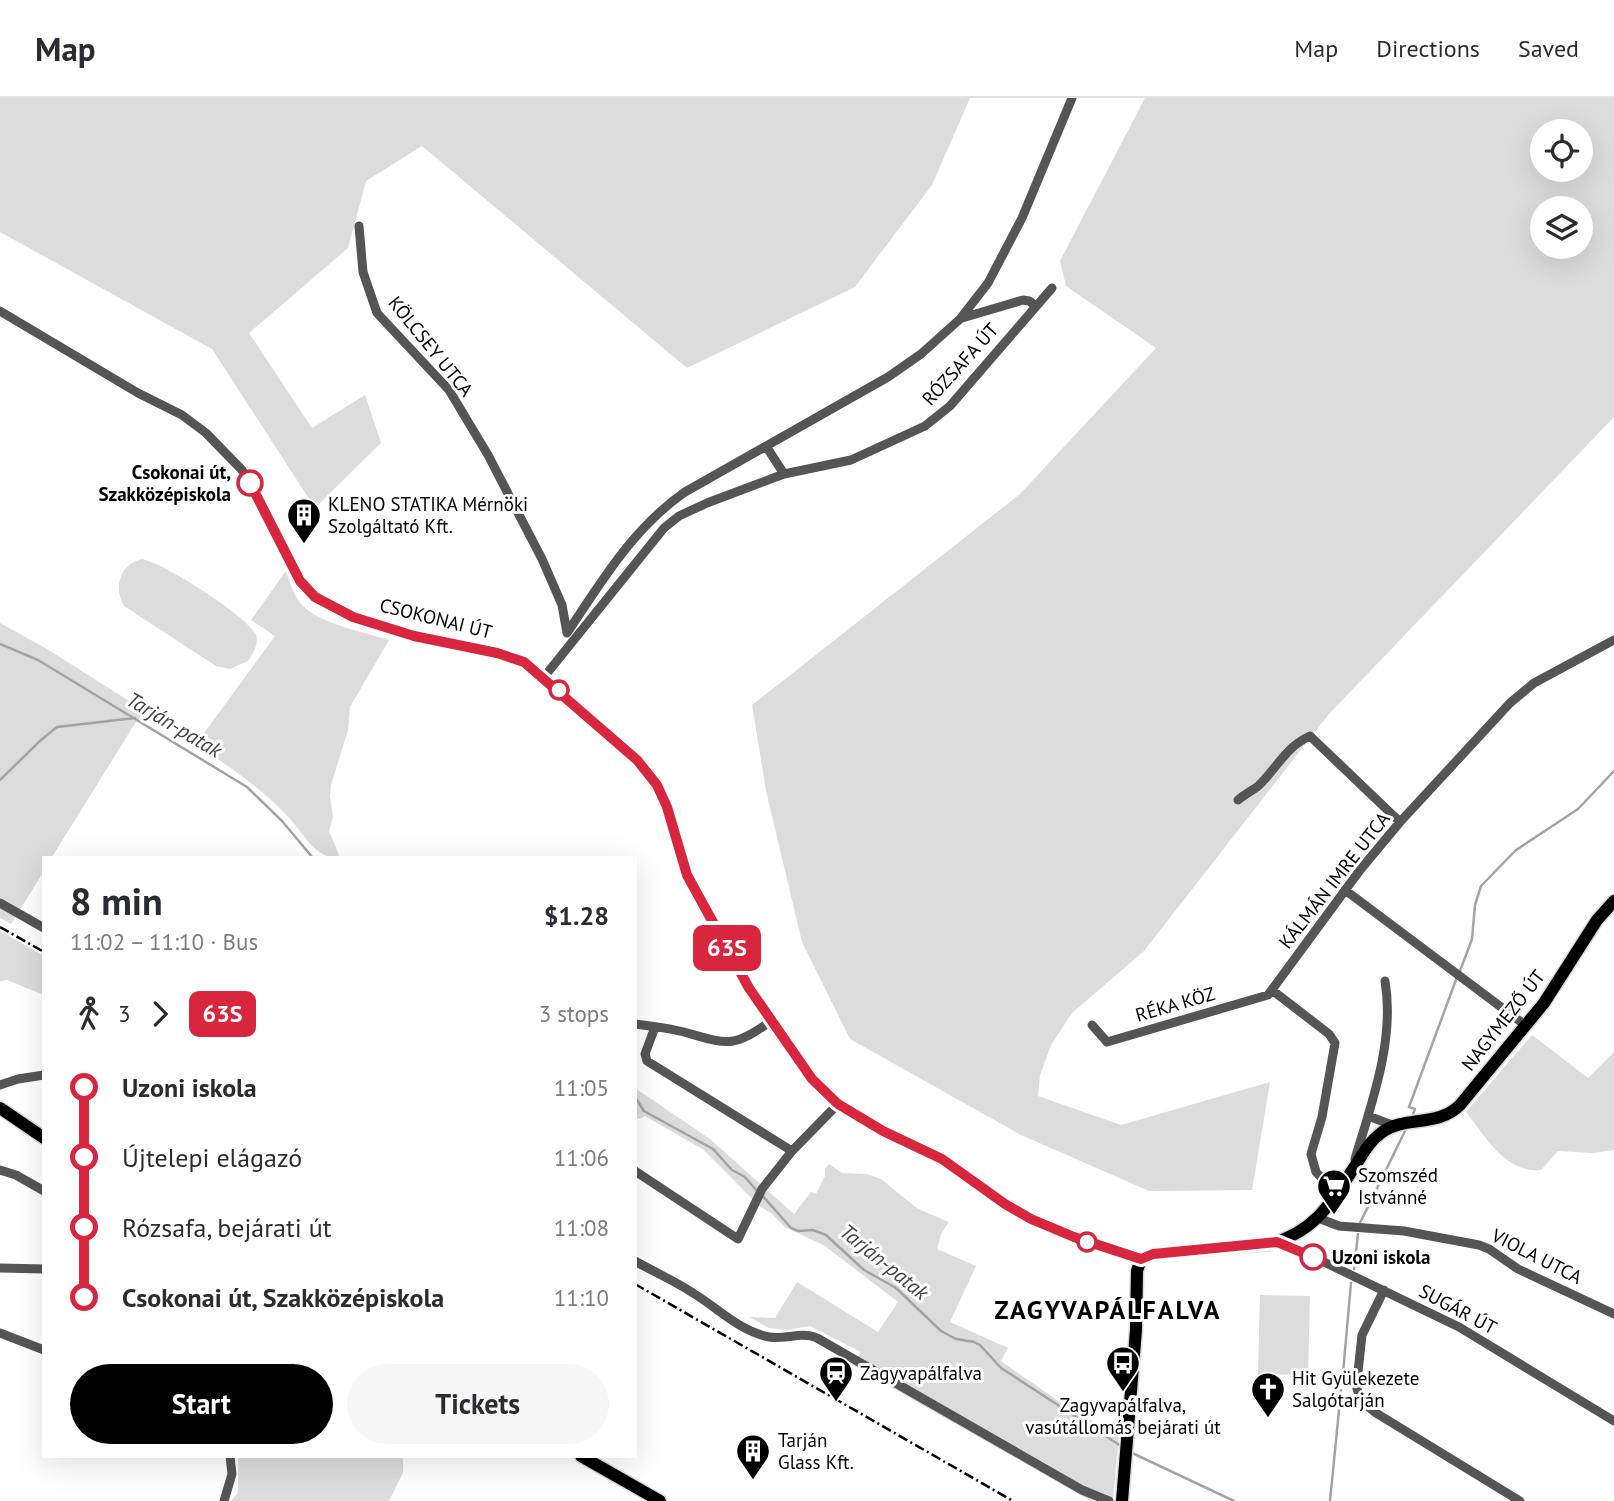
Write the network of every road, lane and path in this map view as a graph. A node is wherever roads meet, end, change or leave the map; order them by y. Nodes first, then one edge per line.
1 (1072, 98) edge
2 (359, 226) dead end
3 (1052, 288) dead end
4 (1037, 306) junction
5 (0, 311) edge
6 (960, 319) junction
7 (766, 446) junction
8 (784, 474) junction
9 (567, 633) junction
10 (1614, 640) edge
11 (573, 643) junction
12 (544, 677) junction
13 (1238, 800) dead end
14 (1400, 822) junction
15 (1345, 890) junction
16 (1614, 901) edge
17 (0, 903) edge
18 (42, 927) edge
19 (1385, 981) dead end
20 (1272, 990) junction
21 (771, 1021) junction
22 (637, 1024) edge
23 (1092, 1025) dead end
24 (1525, 1025) junction
25 (655, 1027) junction
26 (42, 1075) edge
27 (0, 1085) edge
28 (838, 1104) junction
29 (0, 1108) edge
30 (1368, 1116) junction
31 (1395, 1126) junction
32 (42, 1137) edge
33 (792, 1151) junction
34 (0, 1170) edge
35 (1352, 1171) junction
36 (637, 1172) edge
37 (42, 1190) edge
38 (1337, 1194) junction
39 (1318, 1218) junction
40 (1277, 1242) junction
41 (1141, 1259) junction
42 (637, 1262) edge
43 (0, 1268) edge
44 (42, 1269) edge
45 (1384, 1290) junction
46 (1614, 1314) edge
47 (2, 1338) edge
48 (42, 1349) edge
49 (1614, 1421) edge
50 (230, 1458) edge
51 (585, 1458) edge
52 (224, 1501) edge
53 (660, 1501) edge
54 (1109, 1501) edge
55 (1122, 1501) edge
56 (1520, 1501) edge

1 - 6 street, RÓZSAFA ÚT
2 - 9 street, KÖLCSEY UTCA
3 - 4 street, RÓZSAFA ÚT
4 - 6 street, RÓZSAFA ÚT
4 - 8 street, RÓZSAFA ÚT
5 - 12 street, CSOKONAI ÚT
6 - 7 street, RÓZSAFA ÚT
7 - 8 street
7 - 9 street, RÓZSAFA ÚT
8 - 11 street, RÓZSAFA ÚT
9 - 11 street
10 - 14 street, KÁLMÁN IMRE UTCA
11 - 12 street, RÓZSAFA ÚT
12 - 21 street, CSOKONAI ÚT
13 - 14 street
14 - 15 street, KÁLMÁN IMRE UTCA
15 - 20 street, KÁLMÁN IMRE UTCA
15 - 24 street
16 - 24 main road, NAGYMEZŐ ÚT
17 - 18 street
19 - 30 street
20 - 23 street, RÉKA KÖZ
20 - 38 street
21 - 25 street
21 - 28 street, CSOKONAI ÚT
22 - 25 street
24 - 31 main road, NAGYMEZŐ ÚT
25 - 33 street
26 - 27 street
28 - 33 street
28 - 41 street, CSOKONAI ÚT
29 - 32 main road
30 - 31 street
30 - 35 street
31 - 35 main road
33 - 36 street
34 - 37 street
35 - 38 main road
38 - 39 main road
39 - 40 main road
39 - 46 street, VIOLA UTCA
40 - 41 main road
40 - 45 street, SUGÁR ÚT
41 - 55 main road
42 - 54 street
43 - 44 street
45 - 49 street, SUGÁR ÚT
45 - 56 street
47 - 48 street
50 - 52 street
51 - 53 main road

